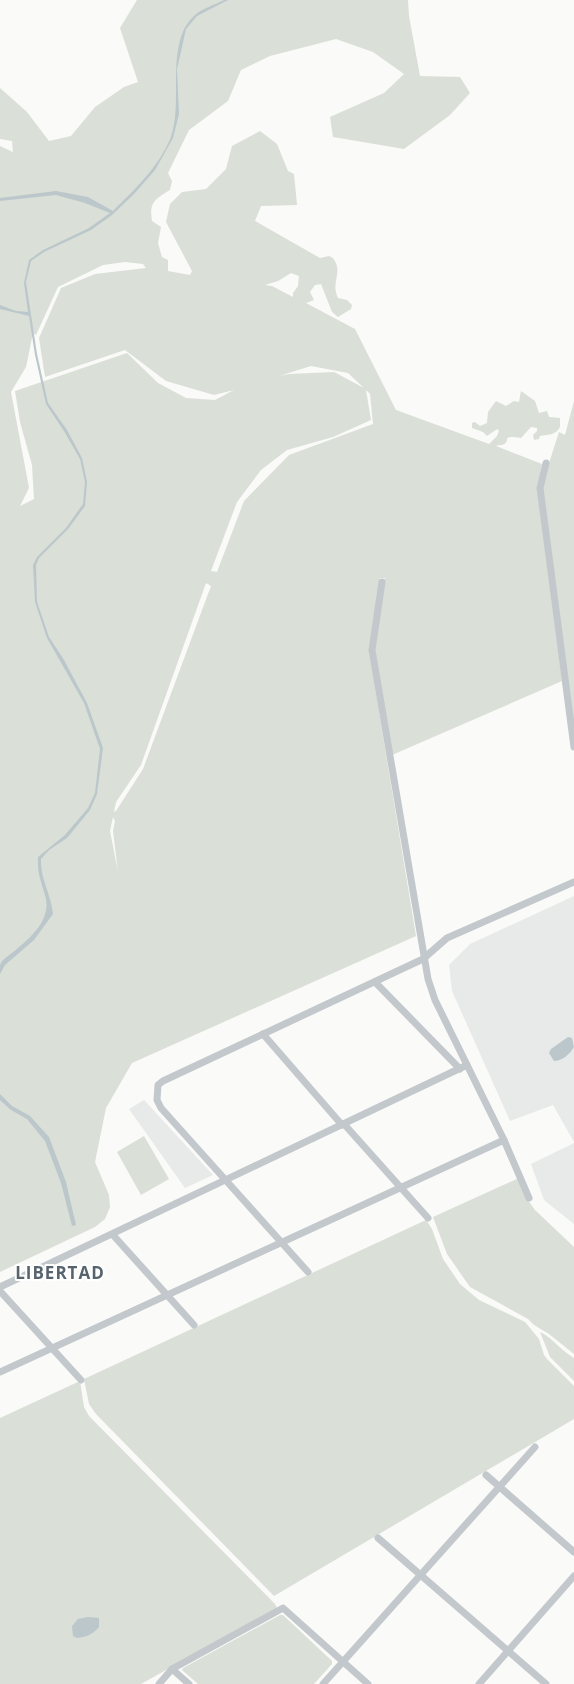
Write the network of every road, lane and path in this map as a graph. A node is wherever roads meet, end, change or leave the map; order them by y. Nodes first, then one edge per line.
1 (546, 463) dead end
2 (382, 582) dead end
3 (574, 747) edge
4 (574, 882) edge
5 (423, 959) junction
6 (375, 982) junction
7 (262, 1034) junction
8 (467, 1065) junction
9 (460, 1069) junction
10 (343, 1125) junction
11 (504, 1140) junction
12 (226, 1180) junction
13 (401, 1188) junction
14 (529, 1198) dead end
15 (428, 1218) dead end
16 (113, 1235) junction
17 (282, 1242) junction
18 (308, 1272) dead end
19 (0, 1287) edge
20 (0, 1291) edge
21 (167, 1296) junction
22 (194, 1325) dead end
23 (52, 1348) junction
24 (0, 1372) edge
25 (81, 1380) dead end
26 (535, 1446) dead end
27 (486, 1475) dead end
28 (500, 1487) junction
29 (378, 1538) dead end
30 (574, 1552) edge
31 (420, 1575) junction
32 (574, 1576) edge
33 (508, 1651) junction
34 (343, 1662) junction
35 (172, 1669) junction
36 (159, 1684) edge
37 (189, 1684) edge
38 (323, 1684) edge
39 (368, 1684) edge
40 (479, 1684) edge
41 (546, 1684) edge

1 - 3 street
2 - 5 street
4 - 5 street
5 - 6 street
5 - 8 street
6 - 7 street
6 - 9 street
7 - 10 street
7 - 12 street
8 - 9 street
8 - 11 street
9 - 10 street
10 - 12 street
10 - 13 street
11 - 13 street
11 - 14 street
12 - 16 street
12 - 17 street
13 - 15 street
13 - 17 street
16 - 19 street
16 - 21 street
17 - 18 street
17 - 21 street
20 - 23 street
21 - 22 street
21 - 23 street
23 - 24 street
23 - 25 street
26 - 28 street
27 - 28 street
28 - 30 street
28 - 31 street
29 - 31 street
31 - 33 street
31 - 34 street
32 - 33 street
33 - 40 street
33 - 41 street
34 - 35 street
34 - 38 street
34 - 39 street
35 - 36 street
35 - 37 street

